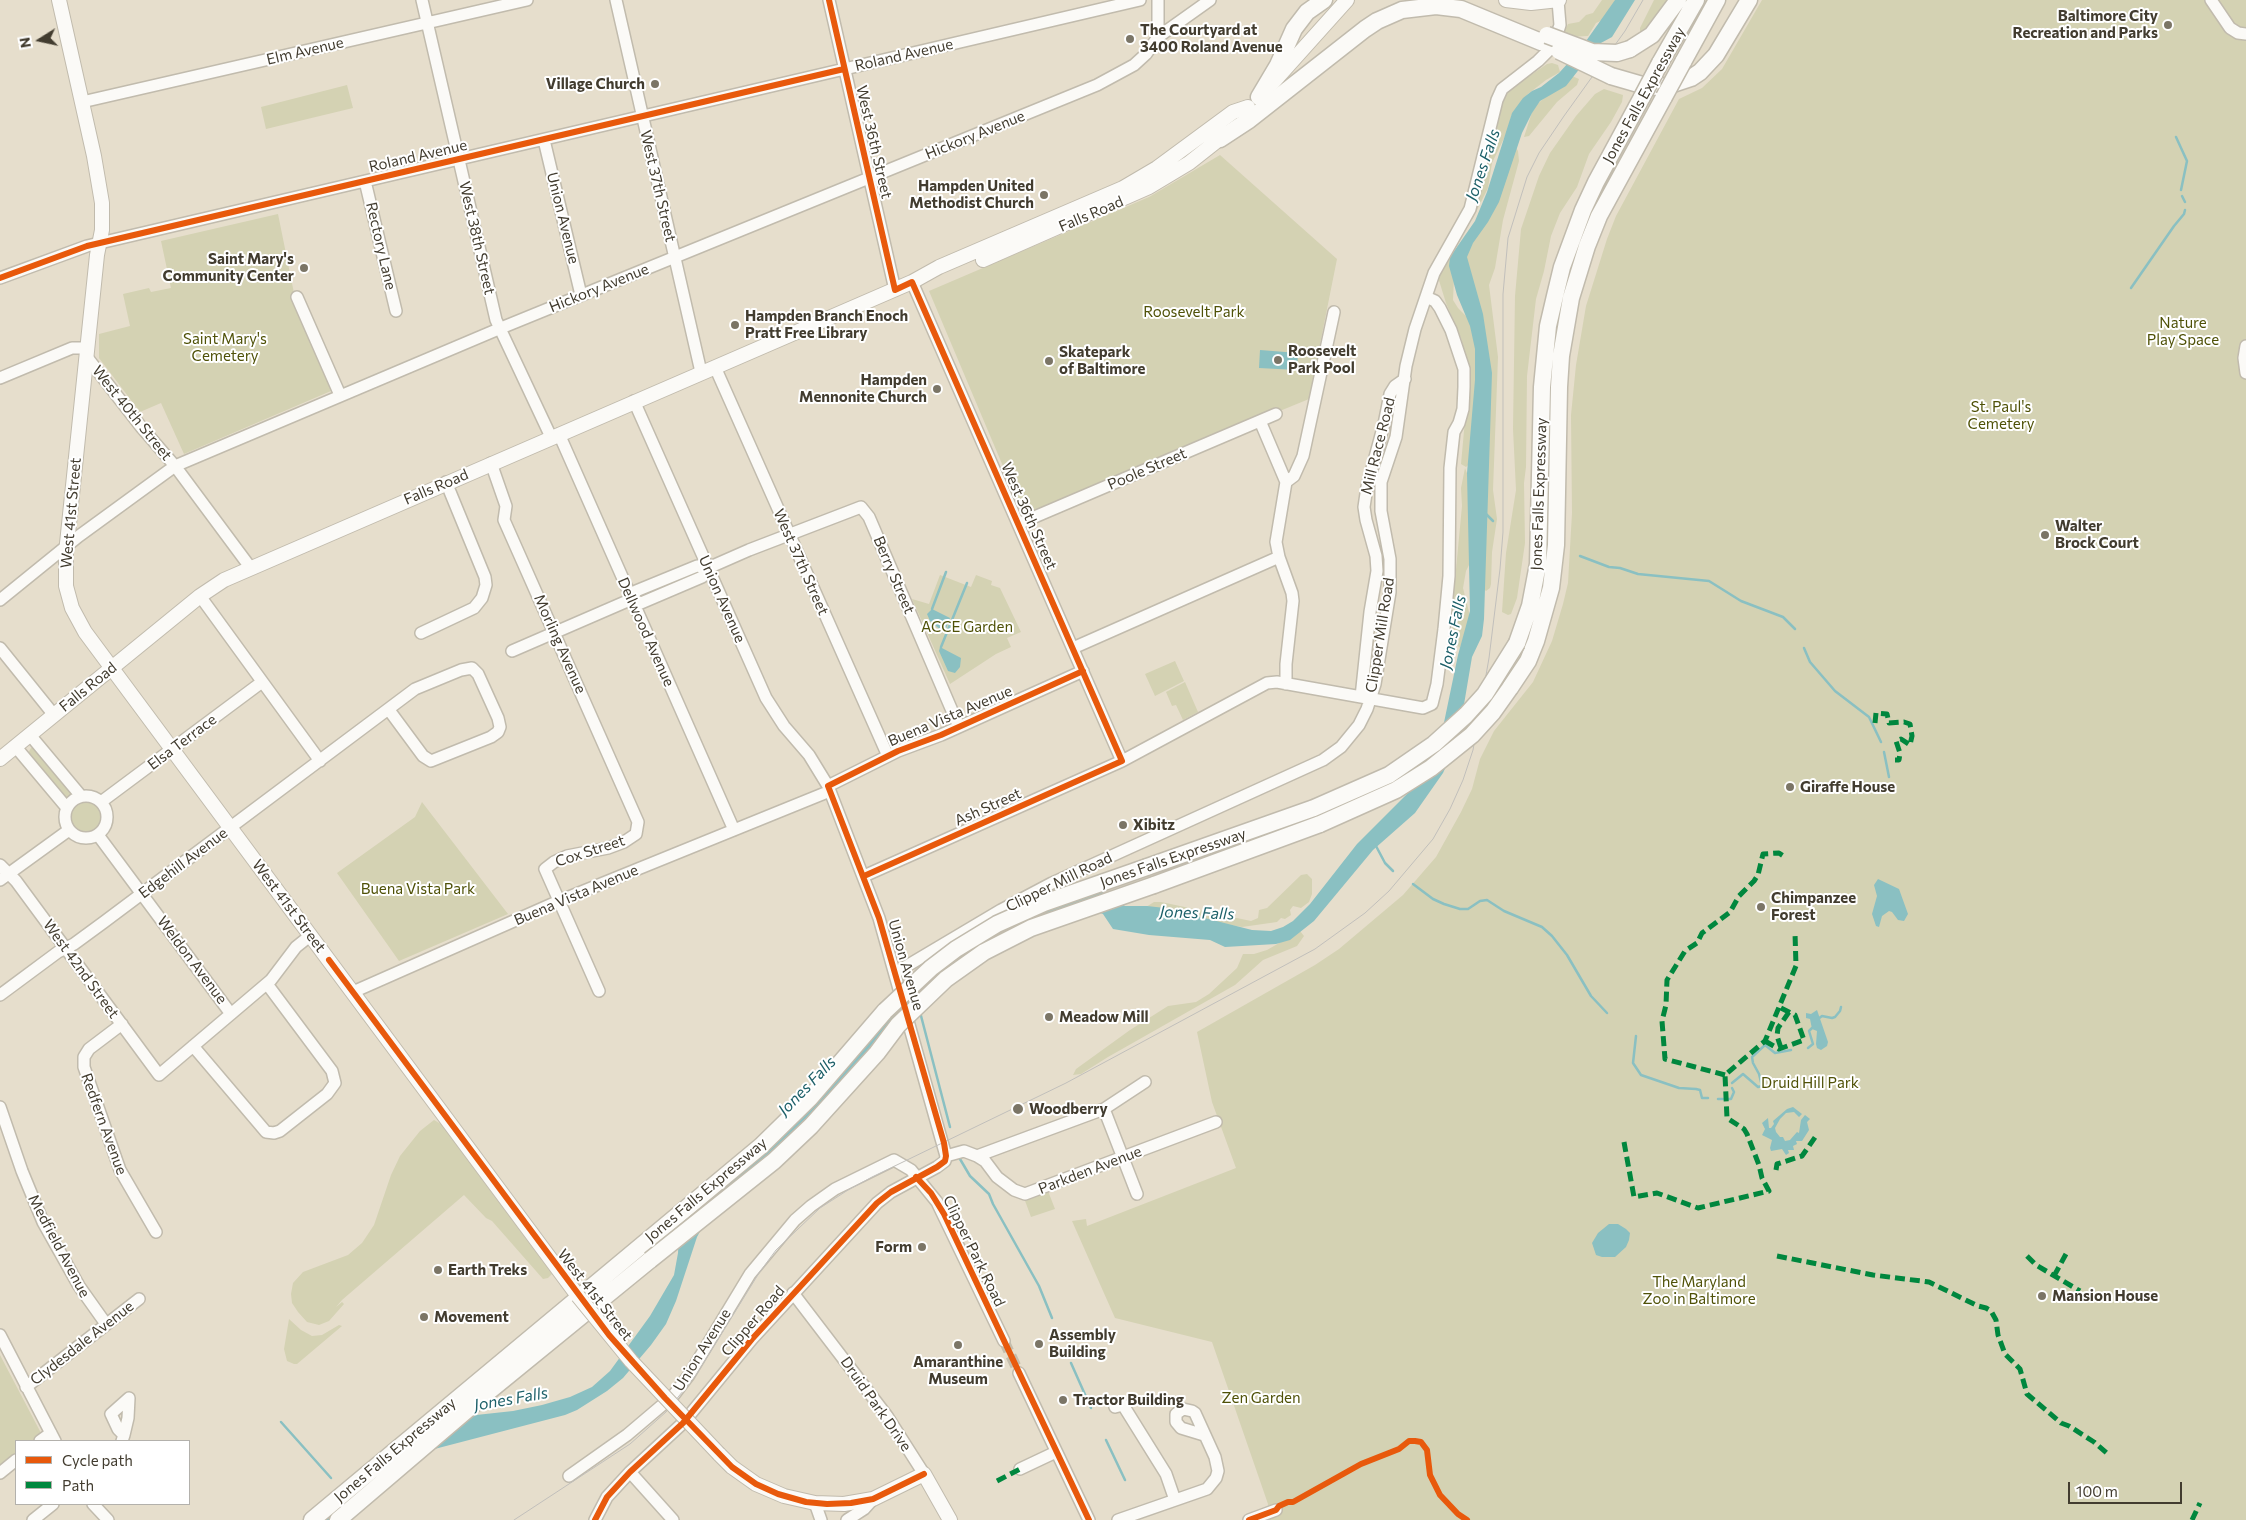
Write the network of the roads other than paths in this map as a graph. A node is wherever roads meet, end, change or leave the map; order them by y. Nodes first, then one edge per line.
1 (59, 0) edge
2 (422, 0) edge
3 (616, 0) edge
4 (828, 0) edge
5 (1140, 0) edge
6 (1158, 0) edge
7 (1210, 0) edge
8 (1324, 0) edge
9 (1347, 0) edge
10 (1459, 0) edge
11 (1506, 0) edge
12 (1678, 0) edge
13 (1696, 0) edge
14 (1717, 0) edge
15 (1749, 0) edge
16 (2211, 0) edge
17 (521, 1) edge
18 (1559, 1) edge
19 (428, 23) junction
20 (2246, 34) edge
21 (1158, 37) junction
22 (1544, 38) junction
23 (844, 69) junction
24 (82, 102) junction
25 (1253, 102) junction
26 (642, 117) junction
27 (544, 140) junction
28 (1220, 140) junction
29 (459, 159) junction
30 (869, 178) junction
31 (365, 181) junction
32 (100, 243) junction
33 (675, 257) junction
34 (0, 278) edge
35 (912, 282) junction
36 (895, 290) junction
37 (581, 295) junction
38 (1426, 297) junction
39 (297, 298) dead end
40 (396, 311) dead end
41 (1334, 312) dead end
42 (501, 328) junction
43 (2246, 346) edge
44 (87, 352) junction
45 (715, 367) junction
46 (701, 372) junction
47 (2246, 373) edge
48 (0, 378) edge
49 (1405, 378) junction
50 (340, 395) junction
51 (634, 401) junction
52 (1276, 414) dead end
53 (1260, 421) junction
54 (554, 436) junction
55 (491, 463) junction
56 (175, 466) junction
57 (446, 482) junction
58 (1286, 482) junction
59 (1018, 524) junction
60 (790, 536) junction
61 (66, 547) junction
62 (1278, 557) junction
63 (250, 567) junction
64 (708, 568) junction
65 (200, 596) junction
66 (632, 599) junction
67 (0, 600) edge
68 (554, 631) junction
69 (421, 632) dead end
70 (0, 648) edge
71 (1073, 648) junction
72 (512, 651) dead end
73 (112, 667) junction
74 (1083, 671) junction
75 (262, 682) junction
76 (1286, 684) junction
77 (1366, 698) junction
78 (389, 710) junction
79 (54, 715) junction
80 (959, 727) junction
81 (30, 735) junction
82 (15, 746) junction
83 (173, 748) junction
84 (888, 756) junction
85 (0, 759) edge
86 (1122, 761) junction
87 (320, 762) junction
88 (829, 788) junction
89 (81, 796) junction
90 (101, 802) junction
91 (66, 808) junction
92 (638, 822) joint
93 (231, 828) junction
94 (69, 830) junction
95 (734, 830) junction
96 (98, 835) junction
97 (0, 865) edge
98 (864, 876) junction
99 (4, 877) edge
100 (142, 894) junction
101 (559, 901) junction
102 (310, 935) junction
103 (66, 948) junction
104 (895, 973) junction
105 (267, 984) junction
106 (600, 991) dead end
107 (353, 992) junction
108 (0, 995) edge
109 (232, 1014) junction
110 (122, 1024) junction
111 (193, 1046) junction
112 (1145, 1082) dead end
113 (0, 1107) edge
114 (1104, 1109) junction
115 (1216, 1122) dead end
116 (954, 1154) junction
117 (977, 1156) junction
118 (1122, 1157) junction
119 (916, 1177) junction
120 (1137, 1194) dead end
121 (156, 1232) dead end
122 (793, 1293) junction
123 (139, 1299) dead end
124 (106, 1324) junction
125 (0, 1335) edge
126 (1004, 1341) tunnel mouth
127 (1019, 1373) tunnel mouth
128 (26, 1387) junction
129 (482, 1387) junction
130 (1115, 1407) dead end
131 (1204, 1435) dead end
132 (53, 1437) edge
133 (1056, 1452) junction
134 (15, 1461) edge
135 (1020, 1469) dead end
136 (630, 1472) junction
137 (0, 1473) edge
138 (924, 1474) junction
139 (569, 1476) dead end
140 (873, 1499) junction
141 (1175, 1500) junction
142 (815, 1503) junction
143 (52, 1505) edge
144 (94, 1505) edge
145 (1276, 1510) dead end
146 (1086, 1519) edge
147 (32, 1520) edge
148 (108, 1520) edge
149 (312, 1520) edge
150 (338, 1520) edge
151 (595, 1520) edge
152 (673, 1520) edge
153 (821, 1520) edge
154 (847, 1520) edge
155 (950, 1520) edge
156 (1118, 1520) edge
157 (1249, 1520) edge

1 - 24 main road, West 40th Street
2 - 19 street, West 38th Street
3 - 26 street, West 37th Street
4 - 23 street, West 36th Street
5 - 23 street, Roland Avenue
6 - 21 street
7 - 21 street, Hickory Avenue
8 - 25 highway
9 - 25 main road, Falls Road
10 - 22 highway
11 - 18 main road
12 - 22 highway, bridge
13 - 129 highway, Jones Falls Expressway, bridge
14 - 129 highway, Jones Falls Expressway, bridge
15 - 22 highway, bridge
16 - 20 street
17 - 19 street, Elm Avenue
18 - 38 street, Clipper Mill Road
19 - 24 street, Elm Avenue
19 - 29 street, West 38th Street
21 - 30 street, Hickory Avenue
22 - 28 highway
23 - 26 street, Roland Avenue
23 - 30 street, West 36th Street
24 - 32 main road, West 40th Street
25 - 28 main road, Falls Road
25 - 35 main road, Falls Road
26 - 27 street, Roland Avenue
26 - 33 street, West 37th Street
27 - 29 street, Roland Avenue
27 - 37 street, Union Avenue
28 - 35 main road, Falls Road
29 - 31 street, Roland Avenue
29 - 42 street, West 38th Street
30 - 33 street, Hickory Avenue
30 - 36 street, West 36th Street
31 - 32 street, Roland Avenue
31 - 40 street, Rectory Lane
32 - 34 street, Roland Avenue
32 - 44 main road, West 40th Street
33 - 37 street, Hickory Avenue
33 - 46 street, West 37th Street
35 - 36 main road, Falls Road
35 - 59 street, West 36th Street
36 - 45 main road, Falls Road
37 - 42 street, Hickory Avenue
38 - 49 street, Clipper Mill Road
38 - 77 street, Ash Street
39 - 50 street
41 - 58 street
42 - 50 street, Hickory Avenue
42 - 54 street, West 38th Street
43 - 47 street
44 - 48 street
44 - 56 street, West 40th Street
44 - 61 main road, West 41st Street
45 - 46 main road, Falls Road
45 - 60 street, West 37th Street
46 - 51 main road, Falls Road
49 - 77 street, Clipper Mill Road
49 - 77 street, Mill Race Road
50 - 56 street, Hickory Avenue
51 - 54 main road, Falls Road
51 - 64 street, Union Avenue
52 - 53 street, Poole Street
53 - 58 street
53 - 59 street, Poole Street
54 - 55 main road, Falls Road
54 - 66 street, Dellwood Avenue
55 - 57 main road, Falls Road
55 - 68 street, Morling Avenue
56 - 61 street, Hickory Avenue
56 - 63 street, West 40th Street
57 - 63 main road, Falls Road
57 - 69 street
58 - 62 street
59 - 71 street, West 36th Street
60 - 64 street
60 - 80 street, Berry Street
60 - 84 street, West 37th Street
61 - 67 street, Hickory Avenue
61 - 73 main road, West 41st Street
62 - 71 street
62 - 76 street
63 - 65 main road, Falls Road
64 - 66 street
64 - 88 street, Union Avenue
65 - 73 main road, Falls Road
65 - 75 street
66 - 68 street
66 - 95 street, Dellwood Avenue
68 - 72 street
68 - 92 street, Morling Avenue
70 - 79 street
71 - 74 street, West 36th Street
73 - 79 main road, Falls Road
73 - 83 main road, West 41st Street
74 - 80 street, Buena Vista Avenue
74 - 86 street, West 36th Street
75 - 83 street, Elsa Terrace
75 - 87 street
76 - 77 street, Ash Street
76 - 86 street, Ash Street
77 - 104 street, Clipper Mill Road
78 - 78 street, Edgehill Avenue
78 - 87 street, Edgehill Avenue
79 - 81 main road, Falls Road
80 - 84 street, Buena Vista Avenue
81 - 82 main road, Falls Road
81 - 89 street
82 - 85 main road, Falls Road
82 - 91 street
83 - 90 street, Elsa Terrace
83 - 93 main road, West 41st Street
84 - 88 street, Buena Vista Avenue
86 - 98 street, Ash Street
87 - 93 street, Edgehill Avenue
88 - 95 street, Buena Vista Avenue
88 - 98 street, Union Avenue
89 - 90 street
89 - 91 street
90 - 96 street
91 - 94 street
92 - 101 street, Cox Street
93 - 100 street, Edgehill Avenue
93 - 102 main road, West 41st Street
94 - 96 street
94 - 99 street
95 - 101 street, Buena Vista Avenue
96 - 100 street, Weldon Avenue
97 - 99 street, West 42nd Street
98 - 104 street, Union Avenue
99 - 103 street, West 42nd Street
100 - 103 street, Edgehill Avenue
100 - 109 street, Weldon Avenue
101 - 106 street, Cox Street
101 - 107 street, Buena Vista Avenue
102 - 105 street
102 - 107 main road, West 41st Street
103 - 108 street, Edgehill Avenue
103 - 110 street, West 42nd Street
104 - 116 street, Union Avenue, bridge
105 - 109 street
105 - 111 street
107 - 142 main road, West 41st Street, bridge
109 - 111 street
110 - 111 street, West 42nd Street
110 - 121 street, Redfern Avenue
112 - 114 street
113 - 124 street, Medfield Avenue
114 - 117 street
114 - 118 street
115 - 118 street, Parkden Avenue
116 - 117 street
116 - 119 street, Clipper Road
117 - 118 street, Parkden Avenue
118 - 120 street
119 - 122 street, Clipper Road
119 - 126 street, Clipper Park Road
119 - 139 street, Union Avenue
122 - 136 street, Clipper Road
122 - 138 street, Druid Park Drive
123 - 124 street, Clydesdale Avenue
124 - 128 street, Clydesdale Avenue
125 - 128 street
127 - 133 street
128 - 132 street
129 - 149 highway, Jones Falls Expressway
129 - 150 highway, Jones Falls Expressway
130 - 141 street
131 - 141 street
133 - 135 street
133 - 146 street
134 - 137 street
136 - 151 street, Clipper Road
136 - 152 street
138 - 140 main road, West 41st Street
138 - 155 main road, Druid Park Drive
140 - 142 main road, West 41st Street
140 - 154 street
141 - 156 street
142 - 153 street
143 - 147 street
144 - 148 street
145 - 157 street

